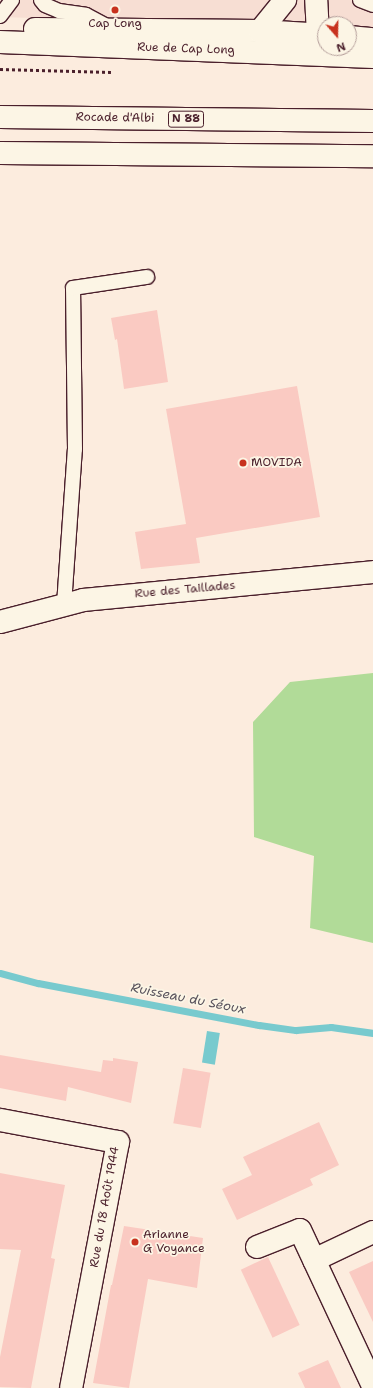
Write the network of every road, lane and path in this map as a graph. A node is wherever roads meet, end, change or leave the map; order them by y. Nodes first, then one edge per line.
1 (12, 0) edge
2 (41, 0) edge
3 (285, 0) edge
4 (316, 0) edge
5 (360, 0) edge
6 (373, 5) edge
7 (0, 16) edge
8 (319, 16) edge
9 (0, 28) edge
10 (112, 30) junction
11 (260, 31) junction
12 (317, 34) edge
13 (317, 35) edge
14 (0, 42) edge
15 (357, 42) edge
16 (279, 44) junction
17 (141, 48) junction
18 (370, 51) edge
19 (0, 117) edge
20 (373, 121) edge
21 (0, 153) edge
22 (373, 156) edge
23 (147, 276) dead end
24 (373, 572) edge
25 (64, 605) junction
26 (0, 622) edge
27 (0, 1120) edge
28 (373, 1232) edge
29 (257, 1247) dead end
30 (314, 1260) junction
31 (373, 1386) edge
32 (71, 1388) edge

1 - 7 lane
2 - 10 lane
3 - 11 main road
4 - 8 main road
5 - 6 lane
9 - 10 main road, Rue de Cap Long
10 - 11 main road, Rue de Cap Long
11 - 12 main road, Rue de Cap Long
11 - 16 main road
13 - 16 main road
14 - 17 main road, Rue de Cap Long
15 - 18 main road
16 - 17 main road
16 - 18 main road
17 - 18 main road, Rue de Cap Long
19 - 20 main road, Rocade d'Albi / N 88
21 - 22 main road
23 - 25 lane
24 - 25 main road, Rue des Taillades
25 - 26 main road, Rue des Taillades
27 - 32 main road, Rue du 18 Août 1944
28 - 30 main road
29 - 30 main road
30 - 31 main road

